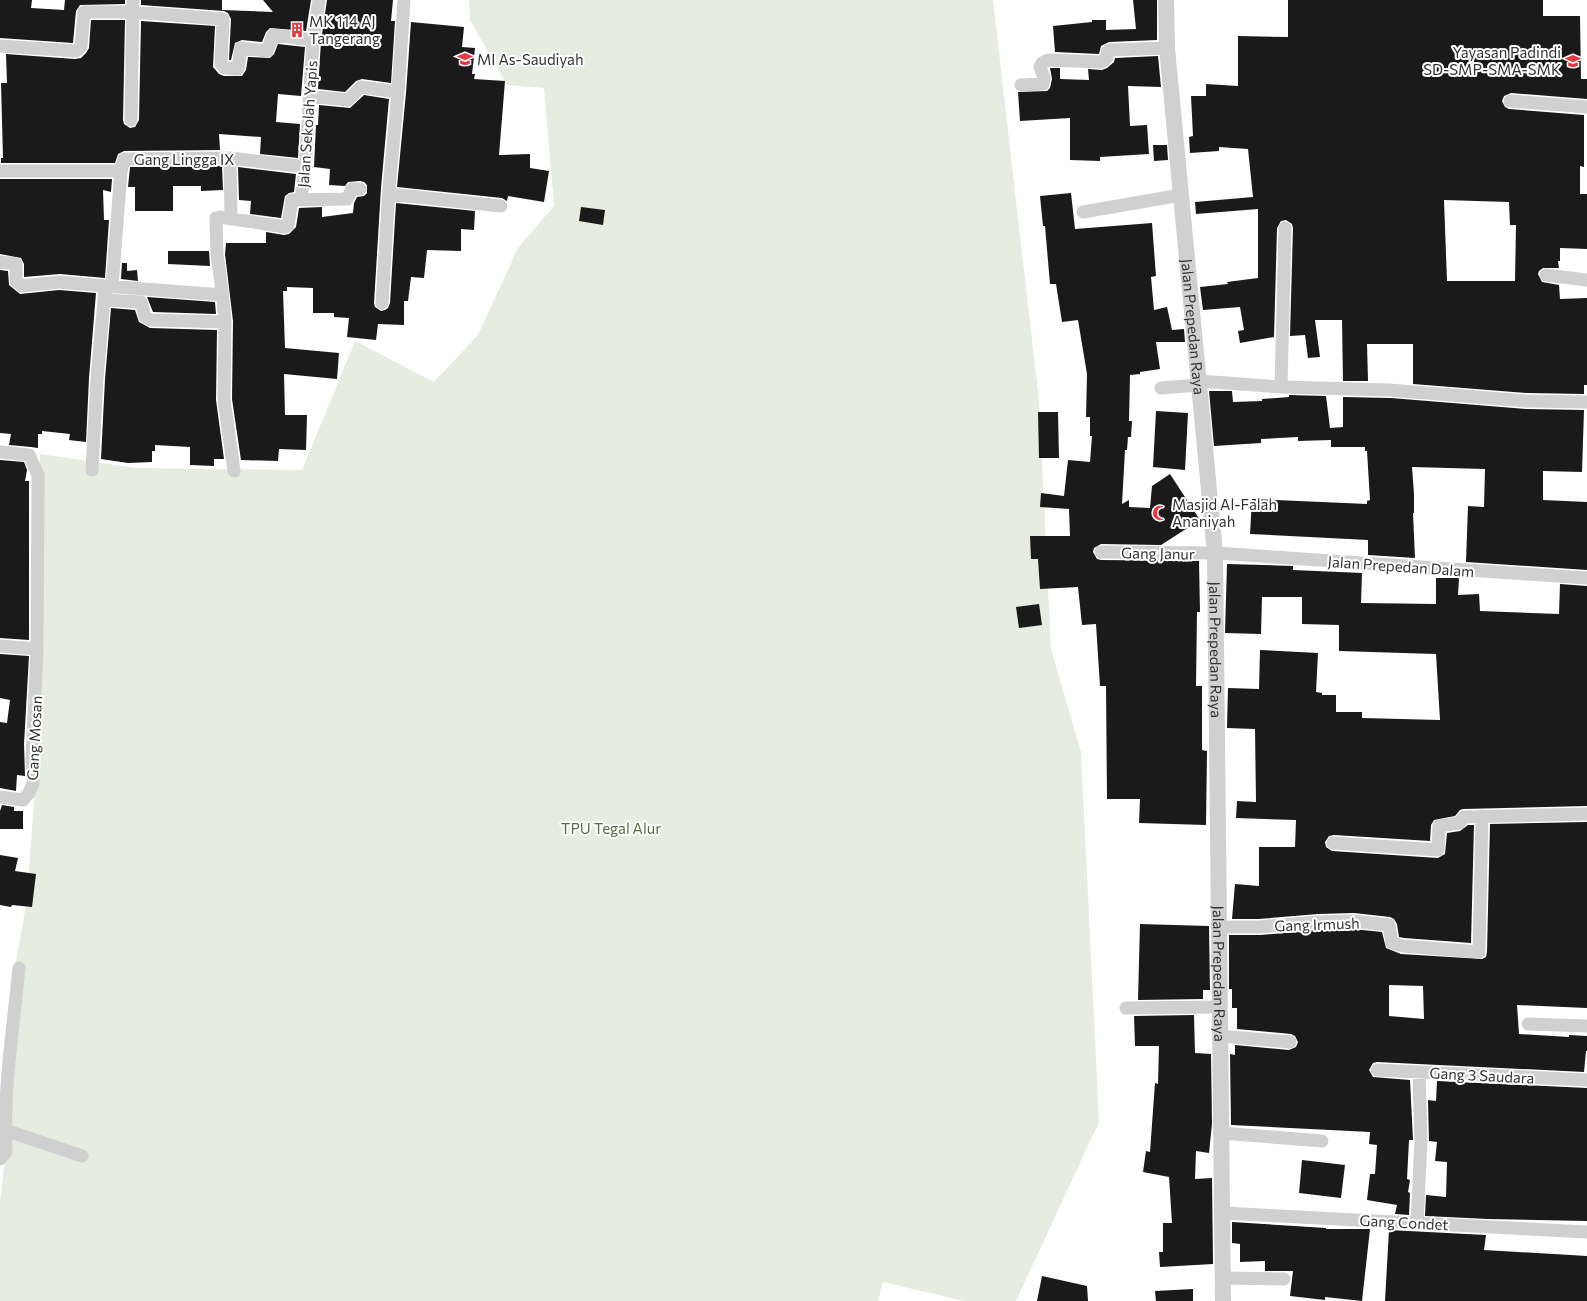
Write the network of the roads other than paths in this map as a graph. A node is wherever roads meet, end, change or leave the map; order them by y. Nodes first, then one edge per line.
1 (319, 0) edge
2 (404, 0) edge
3 (1166, 0) edge
4 (133, 6) edge
5 (313, 40) junction
6 (0, 46) edge
7 (1167, 48) junction
8 (1021, 85) dead end
9 (398, 92) junction
10 (309, 96) junction
11 (1510, 101) dead end
12 (1587, 107) edge
13 (131, 120) dead end
14 (230, 158) junction
15 (306, 167) junction
16 (0, 171) edge
17 (120, 171) junction
18 (360, 189) dead end
19 (389, 194) junction
20 (1181, 195) junction
21 (301, 200) junction
22 (501, 206) dead end
23 (1083, 212) dead end
24 (231, 219) junction
25 (1285, 228) dead end
26 (0, 262) edge
27 (1546, 276) dead end
28 (1587, 280) edge
29 (108, 287) junction
30 (223, 295) junction
31 (104, 300) junction
32 (382, 303) dead end
33 (225, 322) junction
34 (1199, 383) junction
35 (1282, 386) junction
36 (1161, 388) dead end
37 (1587, 402) edge
38 (0, 452) edge
39 (92, 464) dead end
40 (234, 469) dead end
41 (1101, 552) dead end
42 (1215, 553) junction
43 (1587, 578) edge
44 (0, 646) edge
45 (37, 649) junction
46 (0, 797) edge
47 (1587, 814) edge
48 (1482, 816) junction
49 (1333, 843) dead end
50 (1220, 927) junction
51 (19, 968) dead end
52 (1220, 1007) junction
53 (1126, 1008) dead end
54 (1528, 1024) dead end
55 (1587, 1026) edge
56 (1220, 1036) junction
57 (1290, 1042) dead end
58 (1377, 1070) dead end
59 (1419, 1072) junction
60 (1587, 1080) edge
61 (3, 1092) edge
62 (4, 1130) junction
63 (1221, 1133) junction
64 (1322, 1141) dead end
65 (82, 1156) dead end
66 (0, 1159) edge
67 (1222, 1213) junction
68 (1417, 1223) junction
69 (1587, 1232) edge
70 (1222, 1278) junction
71 (1284, 1280) dead end
72 (1223, 1301) edge

1 - 5 street, Jalan Sekolah Yapis
2 - 9 street
3 - 7 street, Jalan Prepedan Raya
4 - 5 street
4 - 6 street
4 - 13 street
5 - 10 street, Jalan Sekolah Yapis
7 - 8 street
7 - 20 street, Jalan Prepedan Raya
9 - 10 street
9 - 19 street
10 - 15 street, Jalan Sekolah Yapis
11 - 12 street
14 - 15 street, Gang Lingga IX
14 - 17 street, Gang Lingga IX
14 - 24 street
15 - 21 street, Jalan Sekolah Yapis
16 - 17 street, Gang Lingga IX
17 - 29 street
18 - 21 street
19 - 22 street
19 - 32 street
20 - 23 street
20 - 34 street, Jalan Prepedan Raya
21 - 24 street
24 - 30 street
25 - 35 street
26 - 29 street
27 - 28 street
29 - 30 street
29 - 31 street
30 - 33 street
31 - 33 street
31 - 39 street
33 - 40 street
34 - 35 street
34 - 36 street
34 - 42 street, Jalan Prepedan Raya
35 - 37 street
38 - 45 street
41 - 42 street, Gang Janur
42 - 43 street, Jalan Prepedan Dalam
42 - 50 street, Jalan Prepedan Raya
44 - 45 street
45 - 46 street, Gang Mosan
47 - 48 street
48 - 49 street
48 - 50 street, Gang Irmush
50 - 52 street, Jalan Prepedan Raya
51 - 61 street
52 - 53 street
52 - 56 street, Jalan Prepedan Raya
54 - 55 street
56 - 57 street
56 - 63 street, Jalan Prepedan Raya
58 - 59 street, Gang 3 Saudara
59 - 60 street, Gang 3 Saudara
59 - 68 street
61 - 62 street
62 - 65 street
62 - 66 street
63 - 64 street
63 - 67 street, Jalan Prepedan Raya
67 - 68 street, Gang Condet
67 - 70 street, Jalan Prepedan Raya
68 - 69 street, Gang Condet
70 - 71 street
70 - 72 street, Jalan Prepedan Raya

